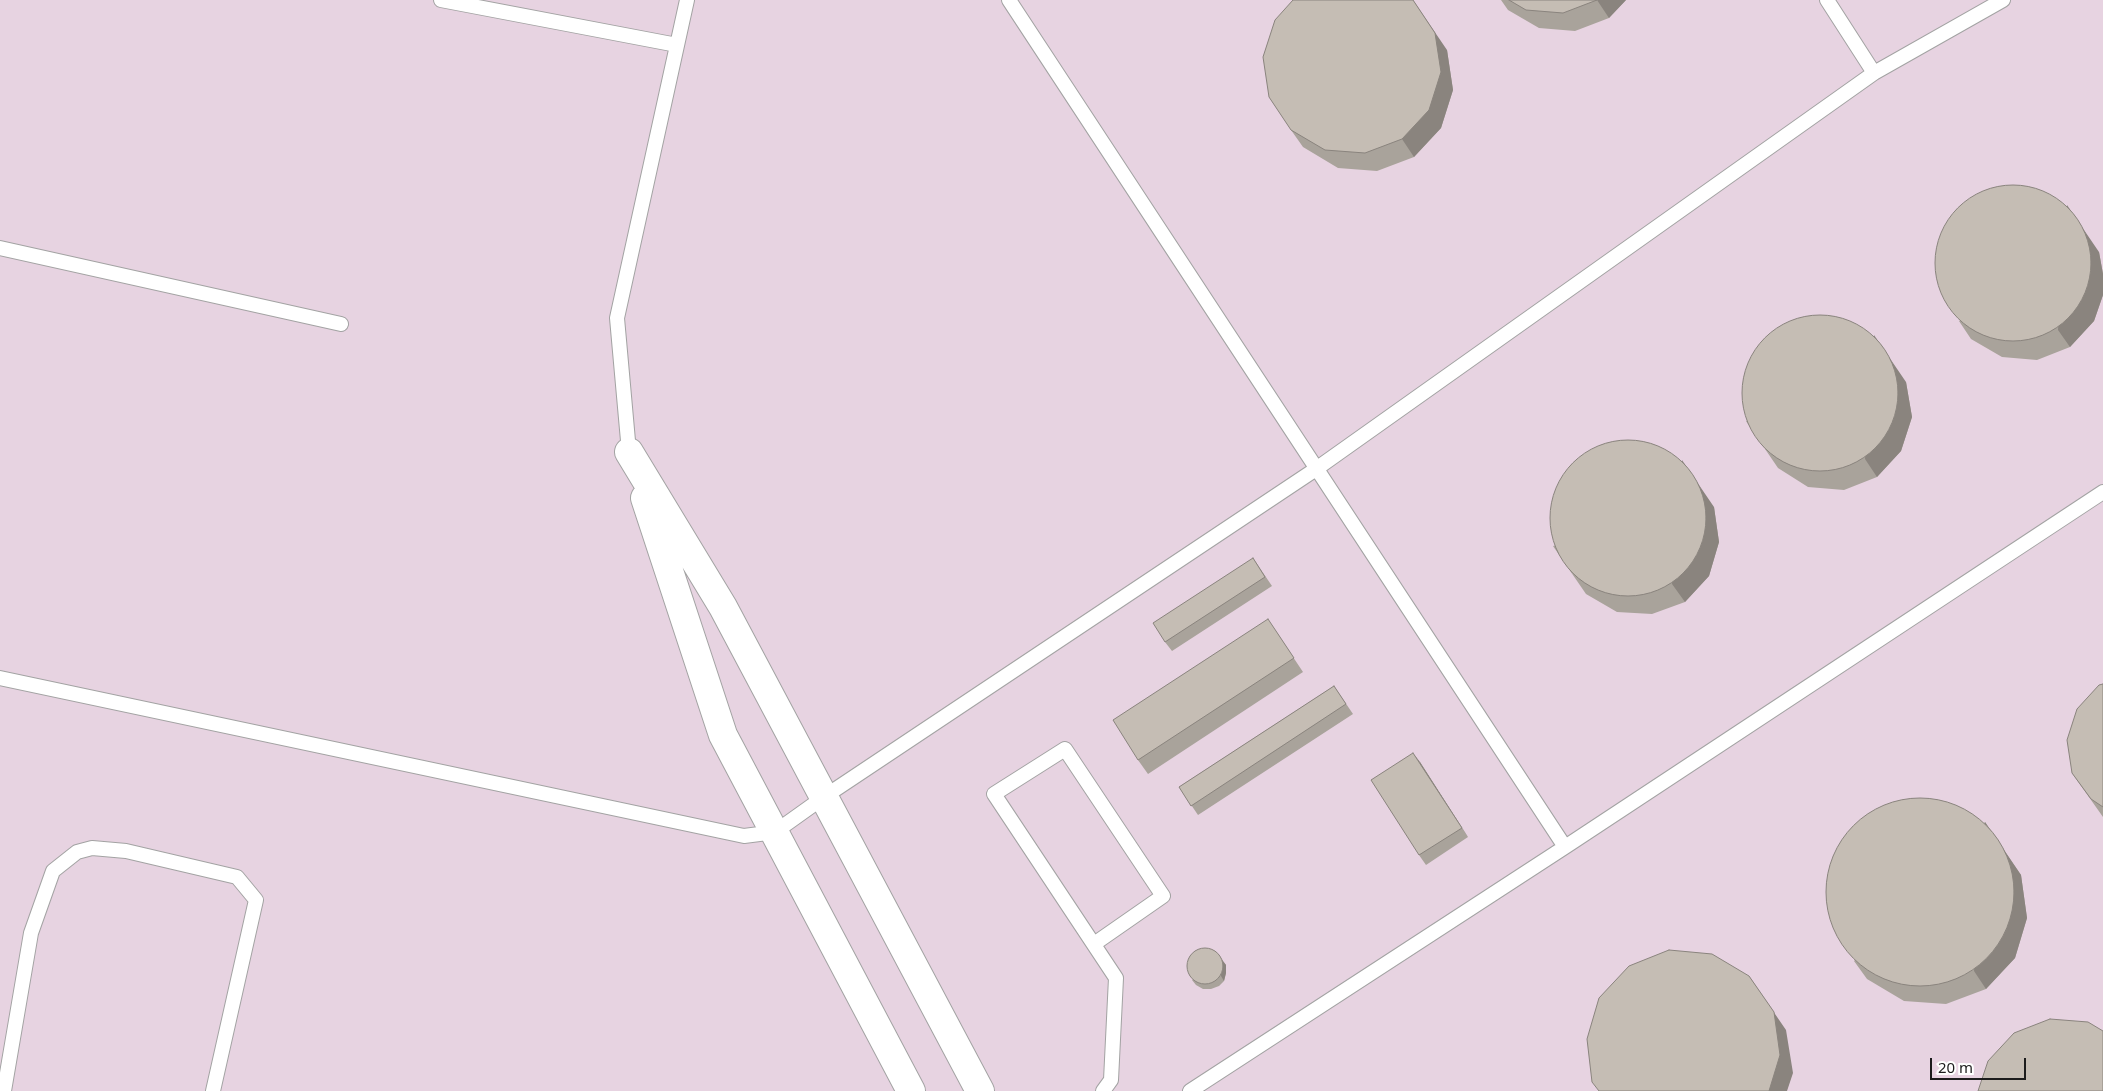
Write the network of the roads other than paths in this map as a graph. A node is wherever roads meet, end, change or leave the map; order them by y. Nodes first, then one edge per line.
1 (441, 0) edge
2 (687, 0) edge
3 (1009, 0) edge
4 (1827, 0) edge
5 (2003, 0) edge
6 (677, 45) junction
7 (1874, 73) junction
8 (0, 248) edge
9 (341, 324) dead end
10 (629, 452) junction
11 (1316, 469) junction
12 (2103, 492) edge
13 (0, 678) edge
14 (824, 797) junction
15 (775, 832) junction
16 (1565, 847) junction
17 (1094, 944) junction
18 (4, 1091) edge
19 (213, 1091) edge
20 (910, 1091) edge
21 (980, 1091) edge
22 (1103, 1091) edge
23 (1190, 1091) edge

1 - 6 lane
2 - 6 lane
3 - 11 lane
4 - 7 lane
5 - 7 lane
6 - 10 lane
7 - 11 lane
8 - 9 lane
10 - 14 street
10 - 15 street
11 - 14 lane
11 - 16 lane
12 - 16 lane
13 - 15 lane
14 - 15 lane
14 - 21 street
15 - 20 street
16 - 23 lane
17 - 17 lane
17 - 22 lane
18 - 19 lane

